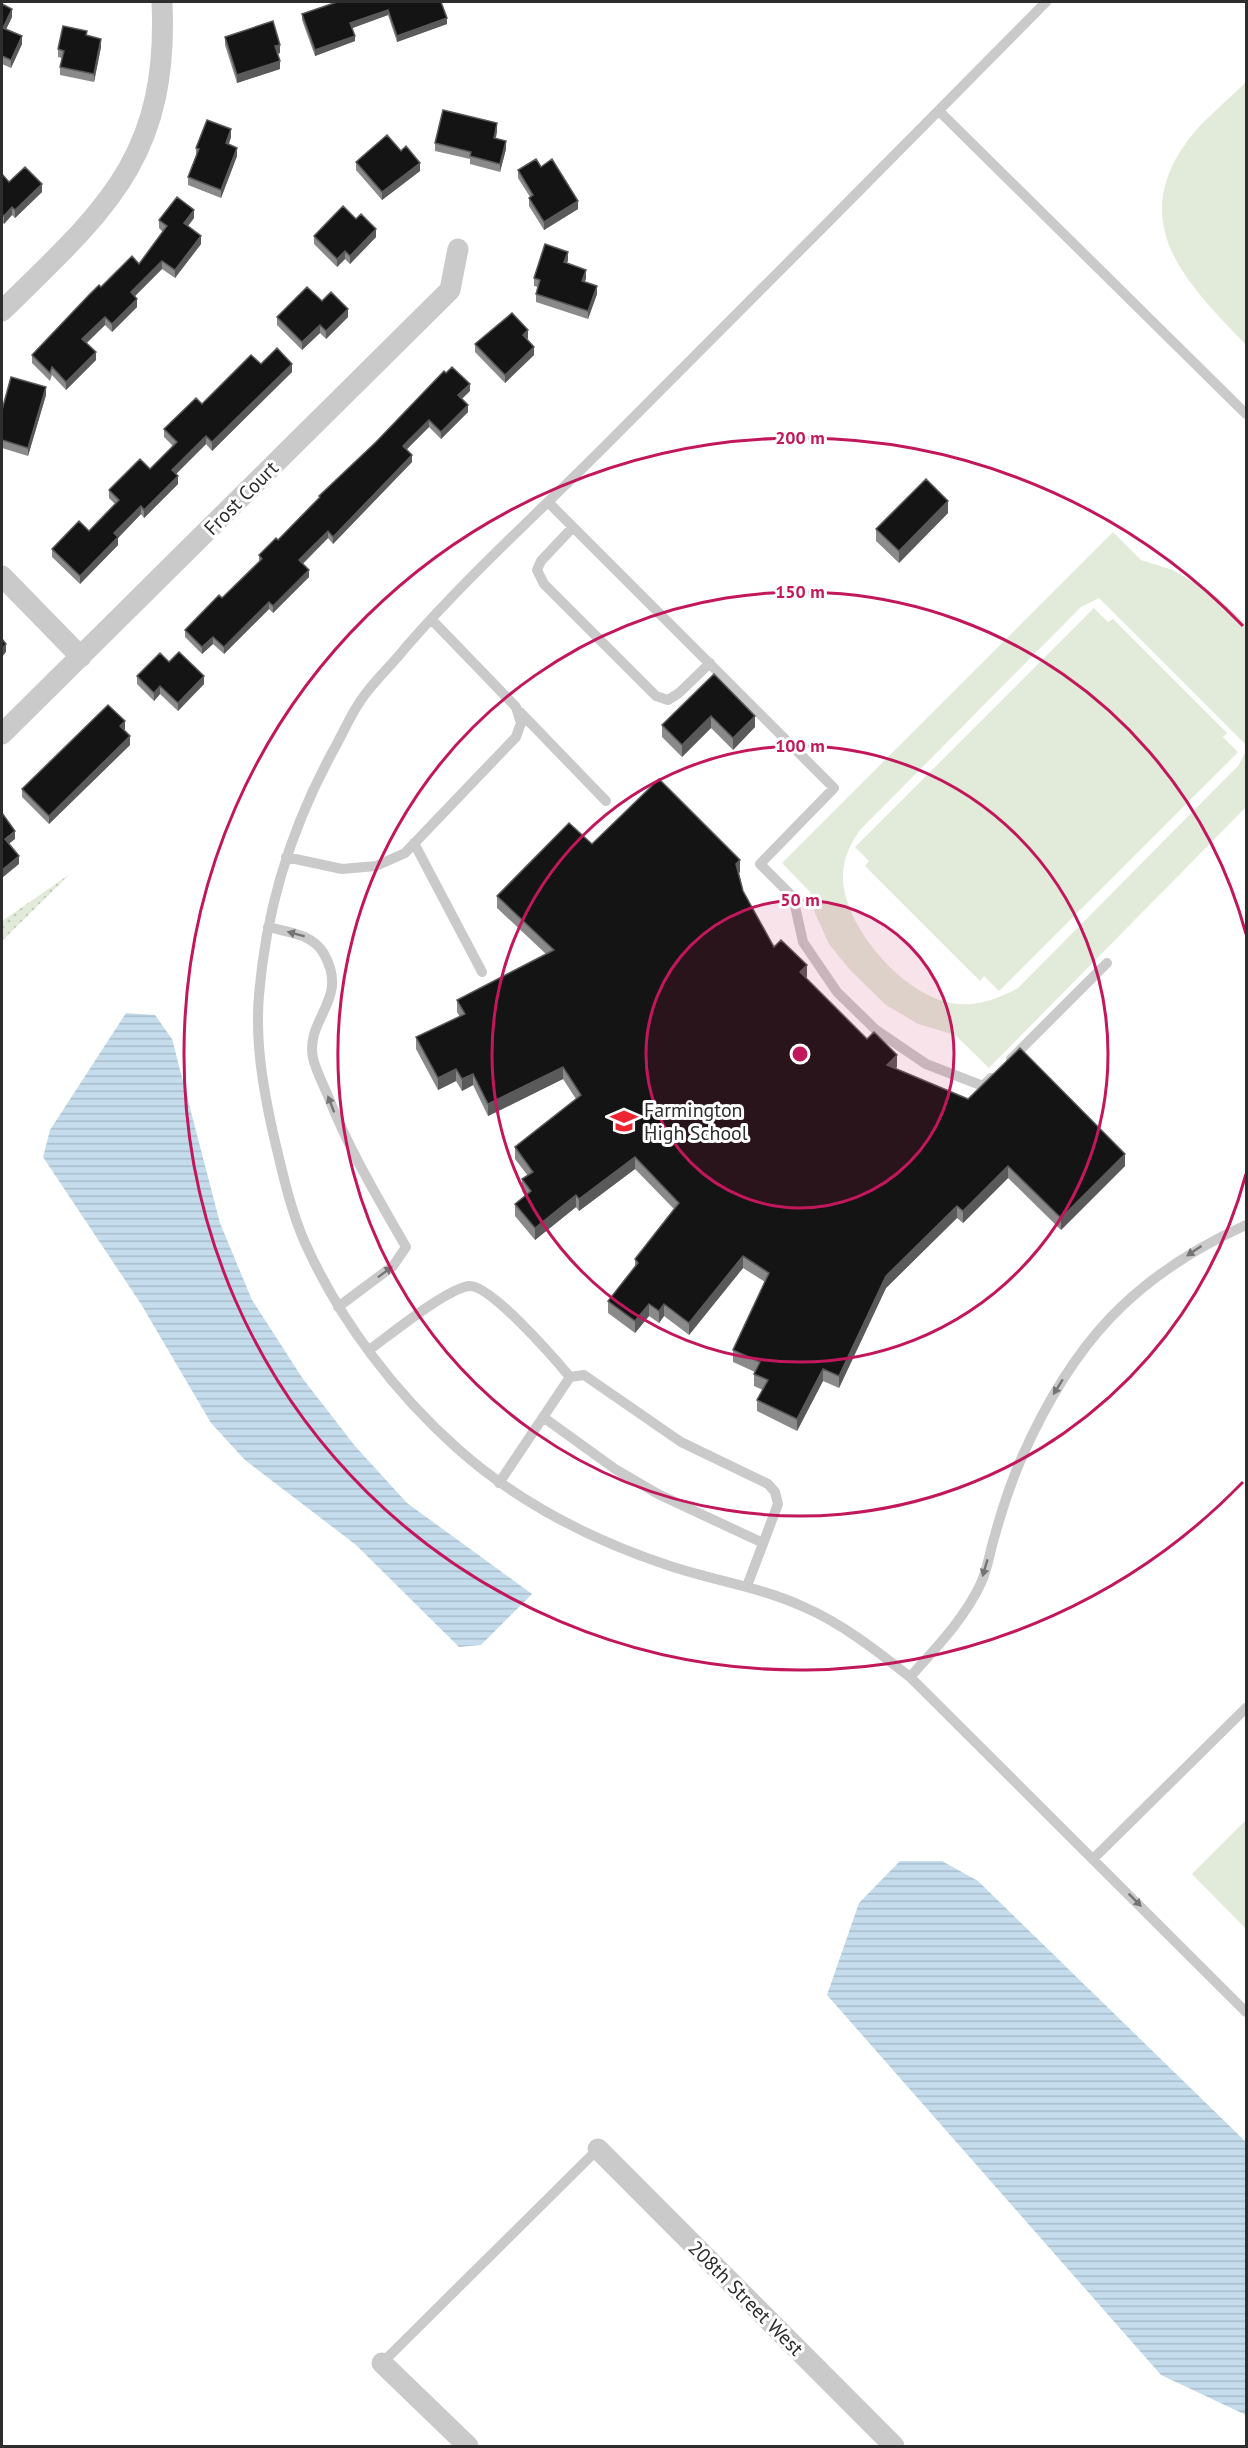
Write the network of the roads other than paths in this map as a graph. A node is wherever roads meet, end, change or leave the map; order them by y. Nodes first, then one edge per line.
1 (162, 2) edge
2 (1046, 2) edge
3 (939, 111) junction
4 (458, 249) dead end
5 (2, 311) edge
6 (1246, 414) edge
7 (548, 502) junction
8 (573, 527) junction
9 (2, 576) edge
10 (431, 619) junction
11 (81, 657) junction
12 (710, 663) junction
13 (516, 707) junction
14 (2, 734) edge
15 (606, 801) dead end
16 (414, 843) junction
17 (286, 857) junction
18 (268, 927) junction
19 (1107, 963) dead end
20 (482, 972) dead end
21 (1246, 1225) edge
22 (338, 1307) junction
23 (369, 1350) junction
24 (570, 1377) junction
25 (543, 1417) junction
26 (499, 1483) junction
27 (763, 1543) junction
28 (747, 1586) junction
29 (910, 1677) junction
30 (1246, 1708) edge
31 (1094, 1858) junction
32 (1246, 2012) edge
33 (598, 2149) joint
34 (382, 2363) joint
35 (468, 2446) edge
36 (894, 2446) edge

1 - 5 street
2 - 3 lane
3 - 6 lane
3 - 7 lane
4 - 11 street, Frost Court
7 - 8 lane
7 - 10 lane
8 - 12 lane
8 - 12 lane
9 - 11 street
10 - 13 lane
10 - 17 lane
11 - 14 street, Frost Court
12 - 19 lane
13 - 15 lane
13 - 16 lane
16 - 17 lane
16 - 20 lane
17 - 18 lane
18 - 22 lane
22 -> 18 lane
21 -> 29 lane
22 - 23 lane
23 - 24 lane
23 - 26 lane
24 - 25 lane
24 - 27 lane
25 - 26 lane
25 - 27 lane
26 - 28 lane
27 - 28 lane
28 - 29 lane
29 - 31 lane
30 - 31 lane
31 -> 32 lane
33 - 34 lane
33 - 36 street, 208th Street West
34 - 35 street

